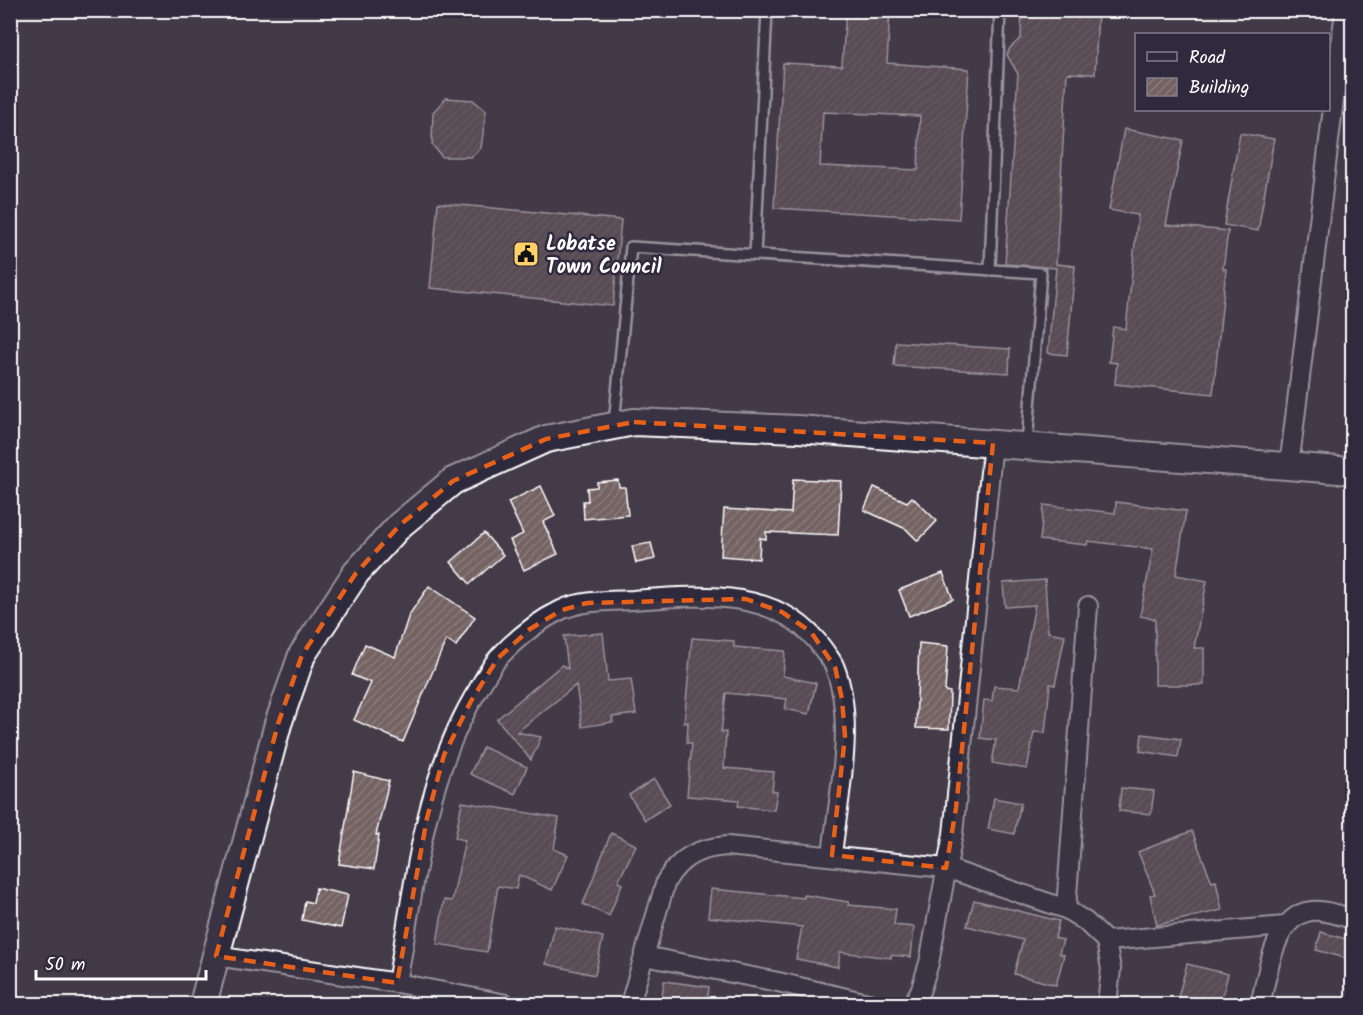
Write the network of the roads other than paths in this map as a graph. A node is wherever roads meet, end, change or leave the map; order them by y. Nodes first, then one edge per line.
1 (767, 10) edge
2 (1000, 10) edge
3 (1346, 10) edge
4 (755, 255) junction
5 (990, 270) junction
6 (614, 426) junction
7 (993, 443) junction
8 (1026, 446) junction
9 (1289, 467) junction
10 (1353, 471) edge
11 (1088, 606) dead end
12 (832, 855) junction
13 (946, 868) junction
14 (1066, 909) junction
15 (1353, 919) edge
16 (1285, 926) junction
17 (1106, 941) junction
18 (216, 956) junction
19 (644, 956) junction
20 (397, 983) junction
21 (203, 1005) edge
22 (506, 1005) edge
23 (630, 1005) edge
24 (872, 1005) edge
25 (913, 1005) edge
26 (1107, 1005) edge
27 (1260, 1005) edge

1 - 4 lane
2 - 5 lane
3 - 9 street
4 - 5 lane
4 - 6 lane
5 - 8 lane
6 - 7 street
6 - 18 street
7 - 8 street
7 - 13 street
8 - 9 street
9 - 10 street
11 - 14 street
12 - 13 street
12 - 19 street
12 - 20 street
13 - 14 street
13 - 25 street
14 - 17 street
15 - 16 street
16 - 17 street
16 - 27 street
17 - 26 street
18 - 20 street
18 - 21 street
19 - 23 street
19 - 24 street
20 - 22 street

